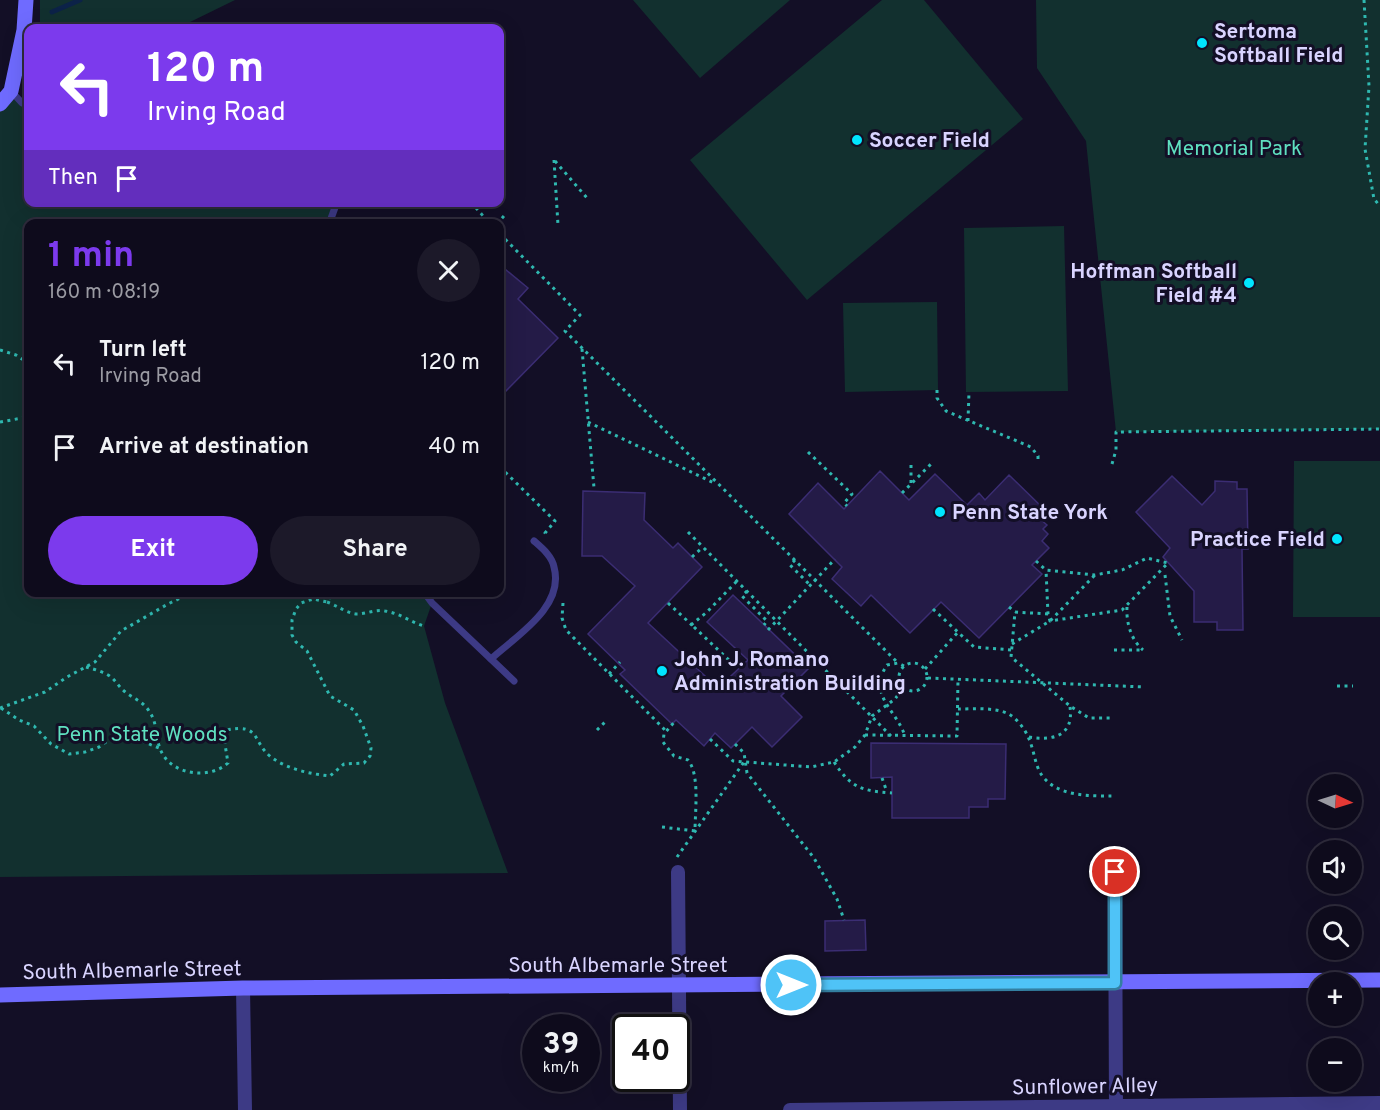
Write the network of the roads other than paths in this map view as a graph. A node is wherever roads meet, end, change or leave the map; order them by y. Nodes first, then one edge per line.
1 (26, 0) edge
2 (24, 24) edge
3 (24, 30) edge
4 (11, 91) junction
5 (0, 104) edge
6 (24, 104) edge
7 (534, 541) dead end
8 (428, 597) edge
9 (491, 659) junction
10 (514, 681) dead end
11 (677, 865) road end
12 (1115, 872) dead end
13 (1380, 980) edge
14 (1115, 983) junction
15 (679, 986) junction
16 (243, 988) junction
17 (0, 994) edge
18 (1380, 1103) edge
19 (1116, 1108) edge
20 (245, 1110) edge
21 (680, 1110) edge
22 (790, 1110) edge

1 - 2 street
3 - 4 street
4 - 5 street
4 - 6 lane
7 - 9 lane
8 - 9 lane
9 - 10 lane
11 - 15 street
12 - 14 street
13 - 14 street, South Albemarle Street
14 - 15 street, South Albemarle Street
14 - 19 street
15 - 16 street, South Albemarle Street
15 - 21 street
16 - 17 street, South Albemarle Street
16 - 20 street
18 - 19 street, Sunflower Alley
19 - 22 street, Sunflower Alley

